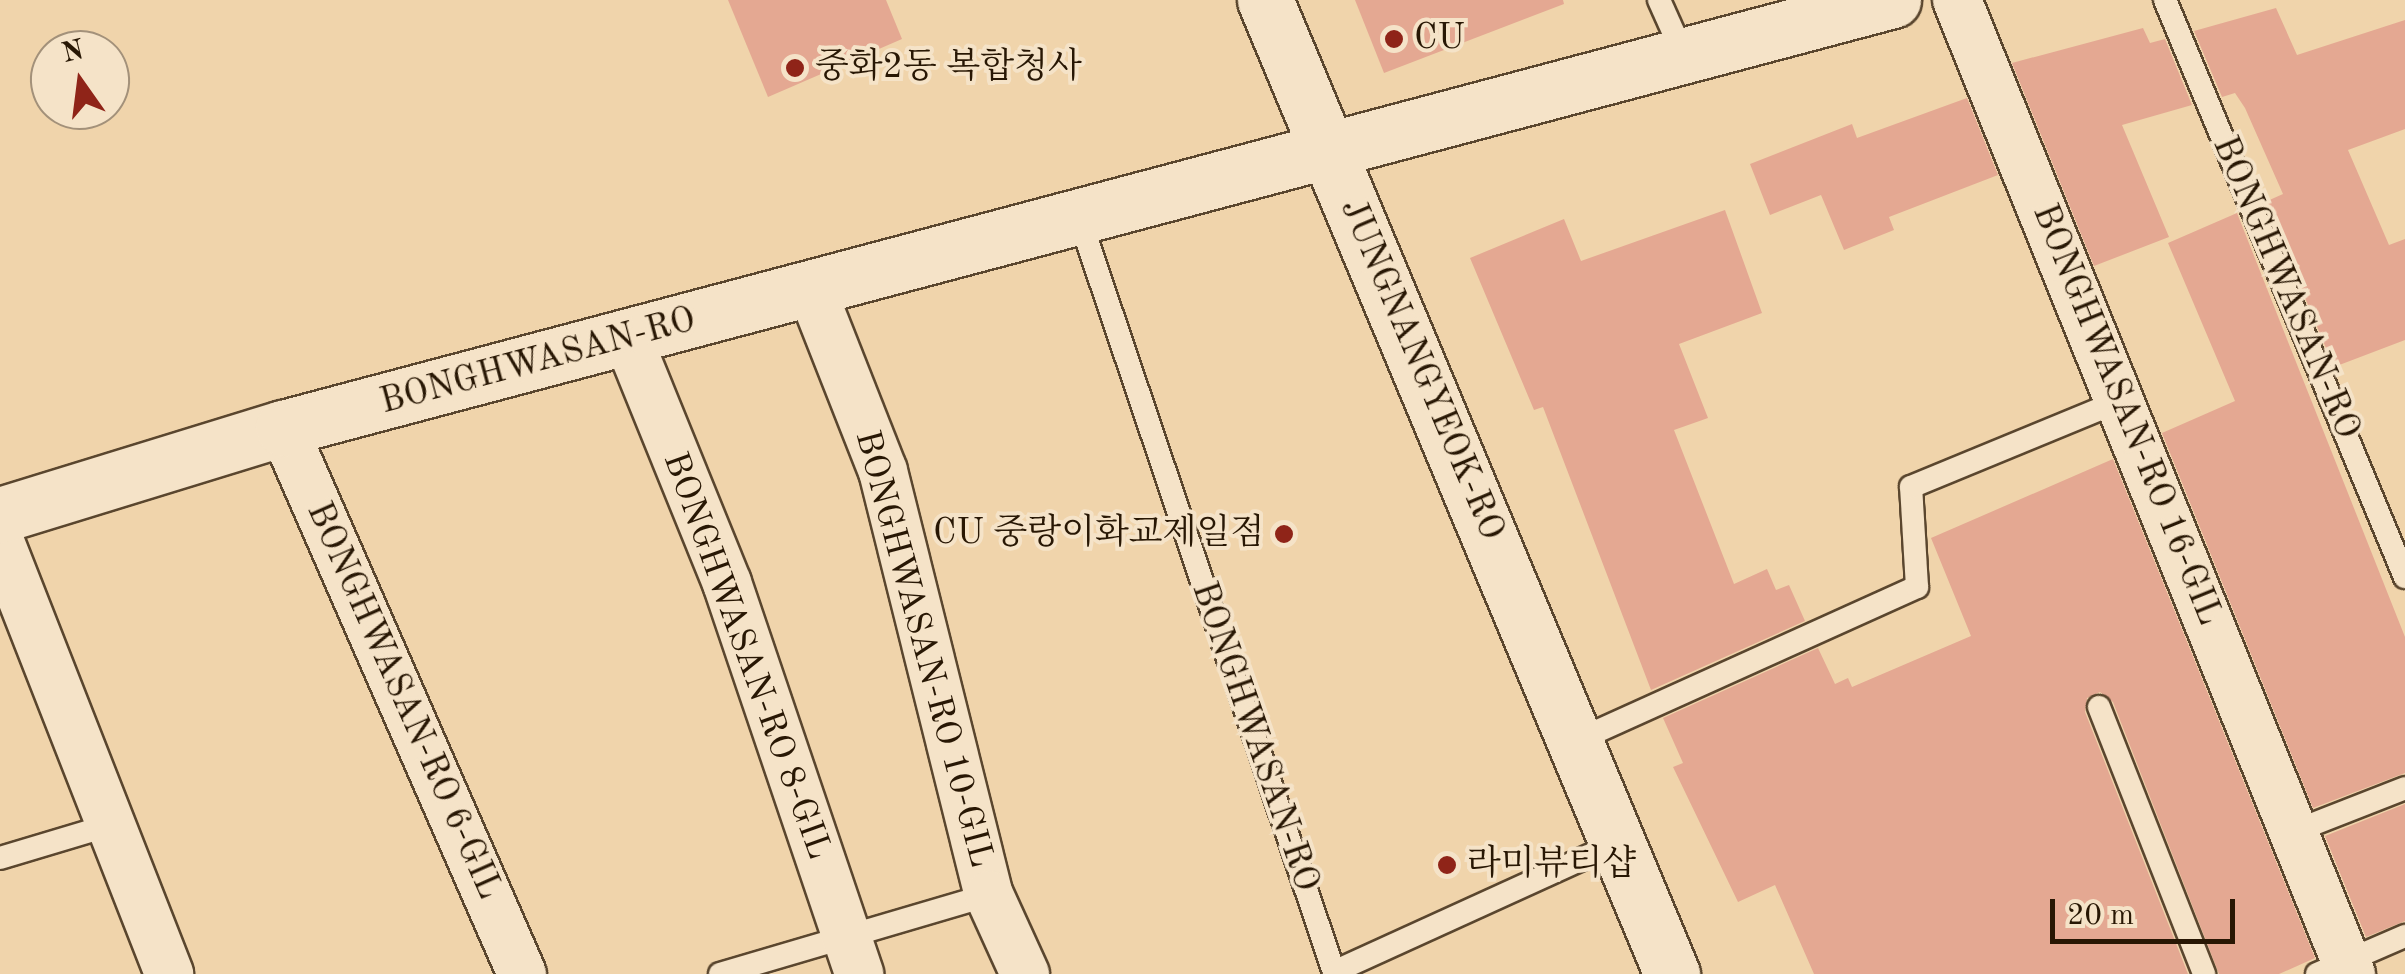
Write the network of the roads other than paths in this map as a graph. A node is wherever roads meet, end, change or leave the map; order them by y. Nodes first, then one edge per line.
1 (1265, 0) edge
2 (1659, 0) edge
3 (1894, 0) edge
4 (1957, 0) edge
5 (2165, 0) edge
6 (1684, 56) junction
7 (1330, 155) junction
8 (1079, 217) junction
9 (812, 291) junction
10 (628, 338) junction
11 (2122, 400) junction
12 (283, 428) junction
13 (0, 515) edge
14 (0, 542) edge
15 (2405, 576) edge
16 (2099, 708) dead end
17 (1578, 740) junction
18 (2405, 788) edge
19 (110, 826) junction
20 (2293, 832) junction
21 (1617, 843) junction
22 (0, 858) edge
23 (989, 896) junction
24 (2405, 936) edge
25 (852, 956) edge
26 (2338, 970) edge
27 (1334, 972) edge
28 (169, 974) edge
29 (522, 974) edge
30 (720, 974) edge
31 (1025, 974) edge
32 (1672, 974) edge
33 (2204, 974) edge

1 - 7 main road, JUNGNANGYEOK-RO
2 - 6 lane
3 - 6 main road, BONGHWASAN-RO
4 - 11 street, BONGHWASAN-RO 16-GIL
5 - 15 lane, BONGHWASAN-RO
6 - 7 main road, BONGHWASAN-RO
7 - 8 main road, BONGHWASAN-RO
7 - 17 main road, JUNGNANGYEOK-RO
8 - 9 main road, BONGHWASAN-RO
8 - 27 lane, BONGHWASAN-RO
9 - 10 main road, BONGHWASAN-RO
9 - 23 street, BONGHWASAN-RO 10-GIL
10 - 12 main road, BONGHWASAN-RO
10 - 25 street, BONGHWASAN-RO 8-GIL
11 - 17 lane
11 - 20 street, BONGHWASAN-RO 16-GIL
12 - 13 main road, BONGHWASAN-RO
12 - 29 street, BONGHWASAN-RO 6-GIL
14 - 19 street
16 - 33 lane
17 - 21 main road, JUNGNANGYEOK-RO
18 - 20 lane
19 - 22 lane
19 - 28 street
20 - 26 street, BONGHWASAN-RO 16-GIL
21 - 27 lane
21 - 32 main road, JUNGNANGYEOK-RO
23 - 25 lane, BONGHWASAN-RO 10-GIL
23 - 31 street, BONGHWASAN-RO 10-GIL
24 - 26 lane, BONGHWASAN-RO 16-GIL
25 - 30 lane

